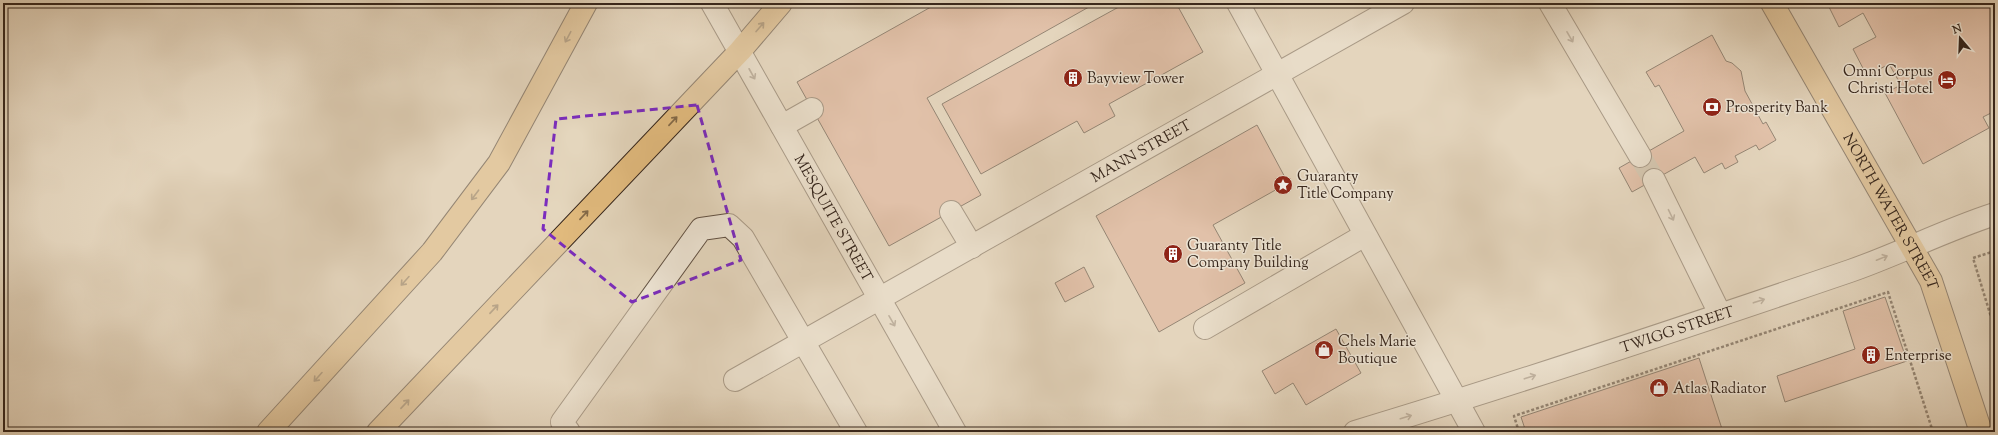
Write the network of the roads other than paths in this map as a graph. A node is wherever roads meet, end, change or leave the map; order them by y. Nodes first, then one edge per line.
1 (586, 3) edge
2 (712, 3) edge
3 (781, 3) edge
4 (1238, 3) edge
5 (1403, 3) edge
6 (1550, 3) edge
7 (1772, 3) edge
8 (740, 51) junction
9 (1276, 74) junction
10 (812, 109) dead end
11 (782, 126) junction
12 (1640, 156) tunnel mouth
13 (1654, 180) tunnel mouth
14 (951, 212) dead end
15 (1995, 214) edge
16 (1366, 235) junction
17 (1911, 246) junction
18 (972, 247) junction
19 (880, 300) junction
20 (1720, 314) junction
21 (1205, 328) dead end
22 (804, 341) junction
23 (735, 380) dead end
24 (1457, 401) junction
25 (268, 432) edge
26 (378, 432) edge
27 (568, 432) edge
28 (856, 432) edge
29 (955, 432) edge
30 (1355, 432) edge
31 (1474, 432) edge
32 (1981, 432) edge

1 -> 25 main road
2 - 8 street, MESQUITE STREET
8 -> 3 main road
4 - 9 street
5 - 9 street, MANN STREET
6 -> 12 street
7 - 17 main road, NORTH WATER STREET
8 -> 11 street, MESQUITE STREET
26 -> 8 main road
9 - 16 street
9 - 18 street, MANN STREET
10 - 11 street
11 - 19 street, MESQUITE STREET
13 -> 20 street
14 - 18 street
15 - 17 street, TWIGG STREET
16 - 21 street
16 - 24 street
20 -> 17 street, TWIGG STREET
17 - 32 main road, NORTH WATER STREET
18 - 19 street, MANN STREET
19 - 22 street, MANN STREET
19 -> 29 street, MESQUITE STREET
24 -> 20 street, TWIGG STREET
22 - 23 street, MANN STREET
22 - 27 street
22 - 28 street
30 -> 24 street, TWIGG STREET
24 - 31 street

